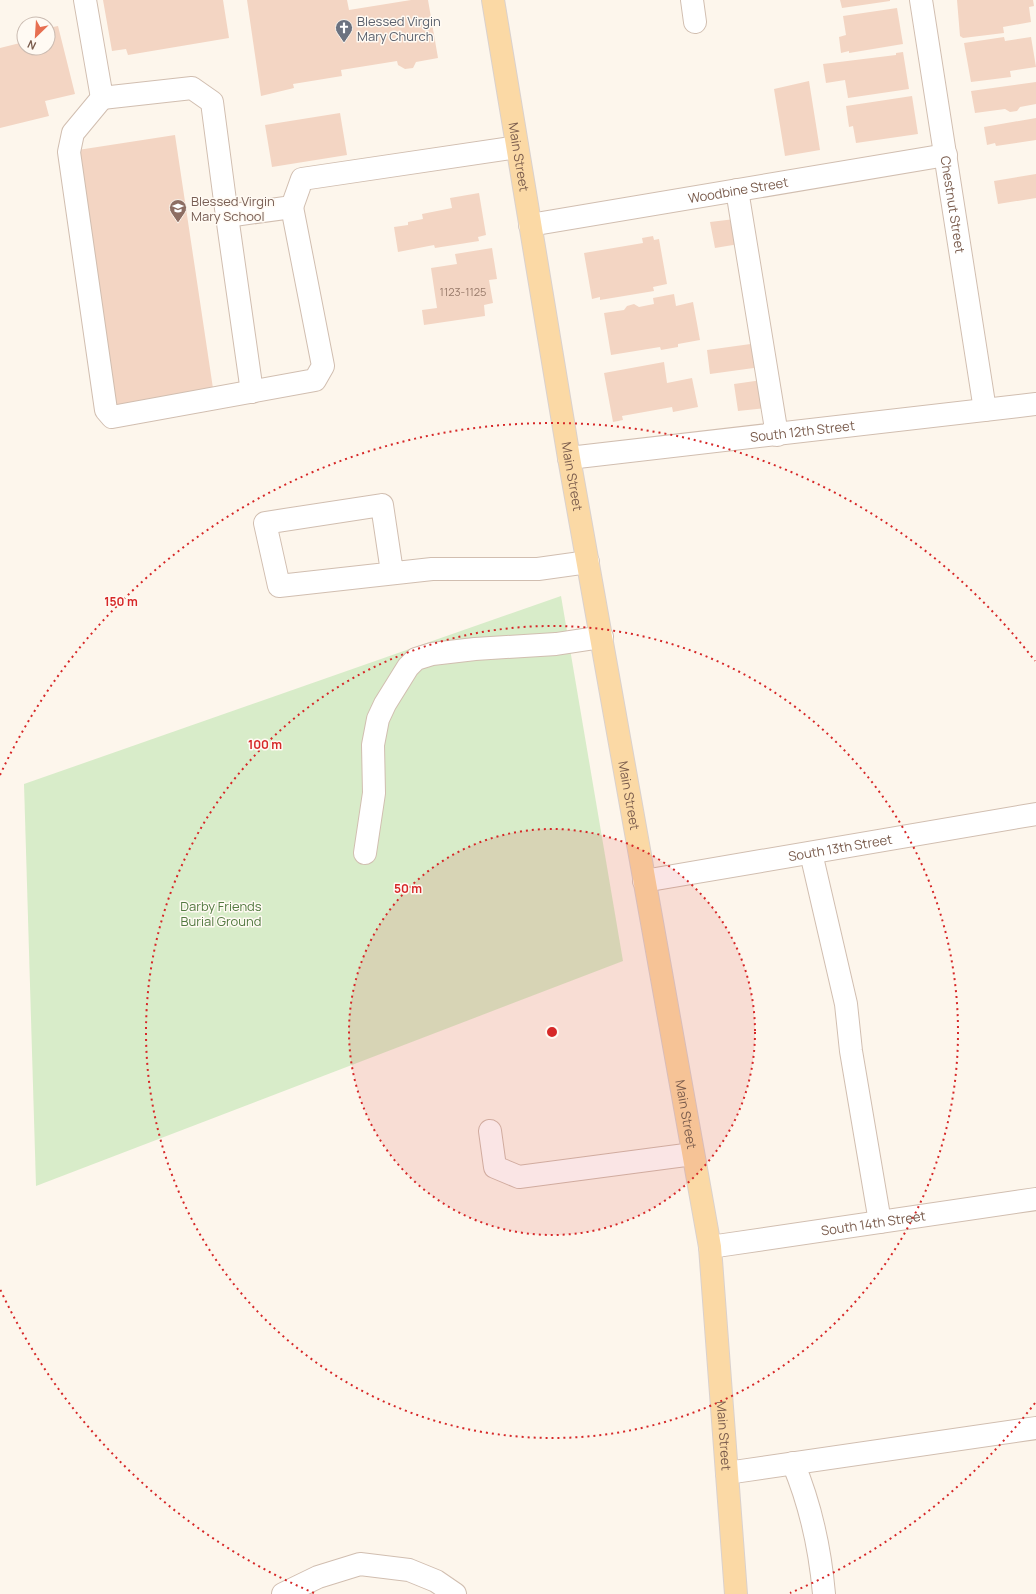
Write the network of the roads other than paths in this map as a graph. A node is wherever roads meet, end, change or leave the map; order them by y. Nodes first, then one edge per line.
1 (85, 0) edge
2 (493, 0) edge
3 (692, 0) edge
4 (921, 0) edge
5 (695, 22) dead end
6 (102, 98) junction
7 (517, 147) junction
8 (946, 155) junction
9 (737, 190) junction
10 (292, 207) junction
11 (227, 216) junction
12 (530, 225) junction
13 (252, 392) junction
14 (1036, 404) edge
15 (985, 410) junction
16 (777, 435) junction
17 (569, 458) junction
18 (588, 562) junction
19 (392, 572) junction
20 (602, 637) junction
21 (1036, 814) edge
22 (811, 852) junction
23 (365, 853) dead end
24 (644, 881) junction
25 (490, 1131) dead end
26 (693, 1154) junction
27 (1036, 1199) edge
28 (880, 1222) junction
29 (710, 1247) junction
30 (1036, 1428) edge
31 (793, 1463) junction
32 (727, 1473) junction
33 (283, 1594) edge
34 (455, 1594) edge
35 (736, 1594) edge
36 (824, 1594) edge

1 - 6 street
2 - 7 main road, Main Street
3 - 5 street
4 - 8 street, Chestnut Street
6 - 11 street
6 - 13 street
7 - 10 street
7 - 12 main road, Main Street
8 - 9 street, Woodbine Street
8 - 15 street, Chestnut Street
9 - 12 street, Woodbine Street
9 - 16 street
10 - 11 street
10 - 13 street
11 - 13 street
12 - 17 main road, Main Street
14 - 15 street, South 12th Street
15 - 16 street, South 12th Street
16 - 17 street, South 12th Street
17 - 18 main road, Main Street
18 - 19 street
18 - 20 main road, Main Street
19 - 19 street
20 - 23 street
20 - 24 main road, Main Street
21 - 22 street, South 13th Street
22 - 24 street, South 13th Street
22 - 28 street
24 - 26 main road, Main Street
25 - 26 street
26 - 29 main road, Main Street
27 - 28 street, South 14th Street
28 - 29 street, South 14th Street
29 - 32 main road, Main Street
30 - 31 street
31 - 32 street
31 - 36 street
32 - 35 main road, Main Street
33 - 34 street

